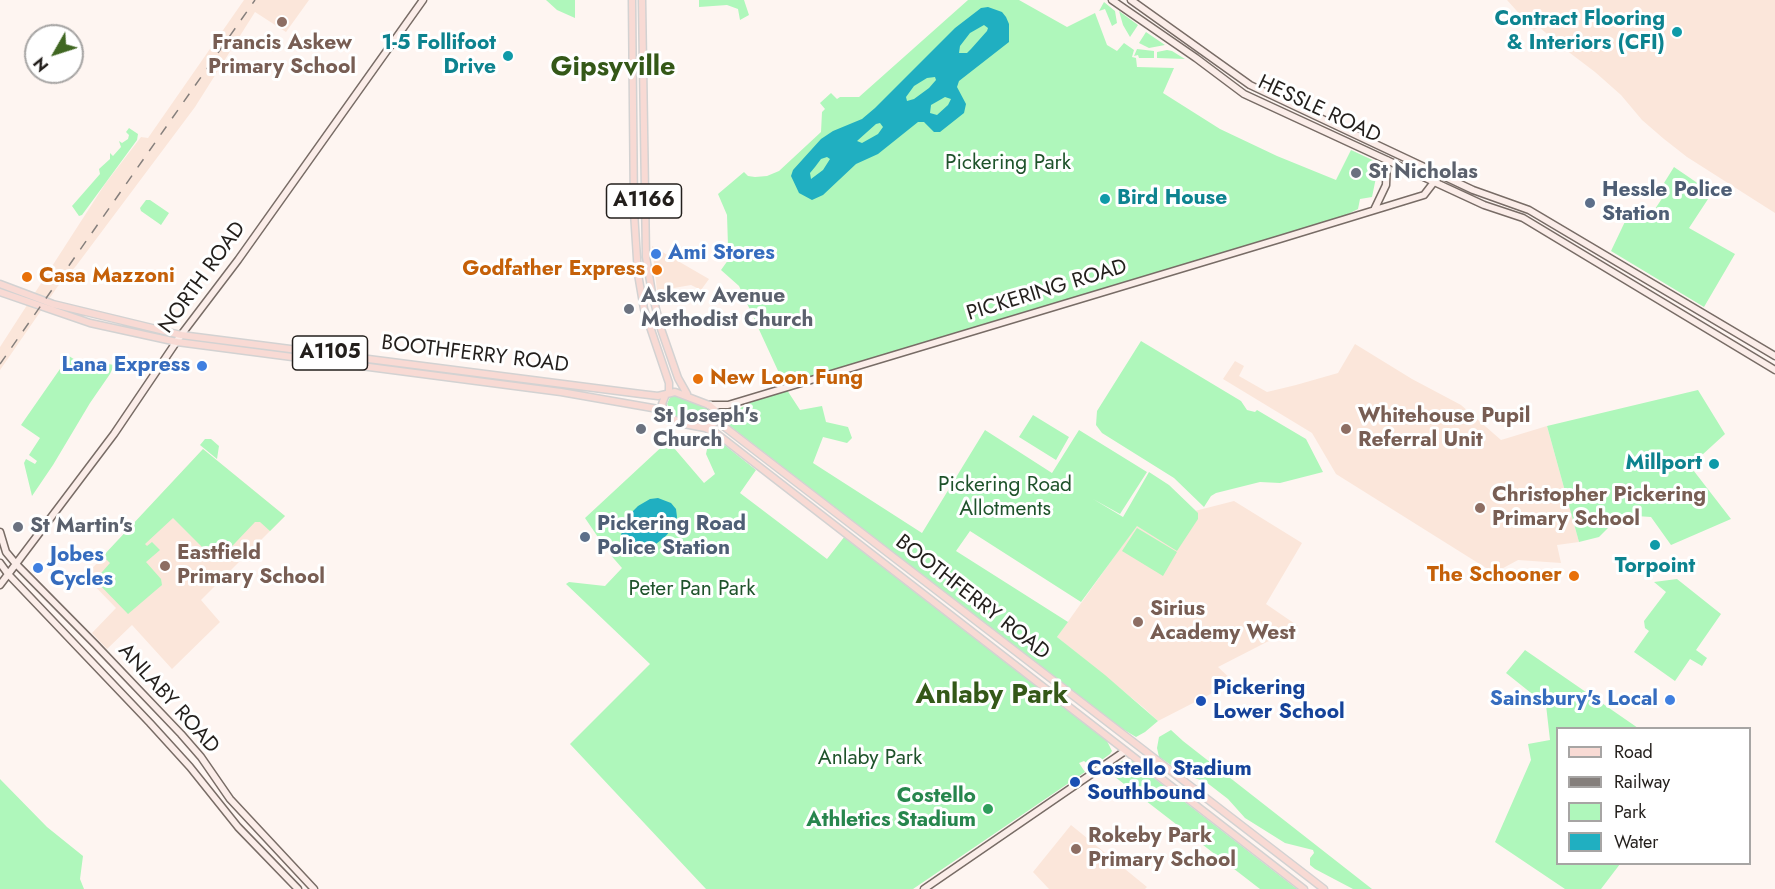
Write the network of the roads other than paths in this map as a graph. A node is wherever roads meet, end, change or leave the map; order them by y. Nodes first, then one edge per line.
1 (423, 0) edge
2 (632, 0) edge
3 (642, 0) edge
4 (1112, 0) edge
5 (1131, 0) edge
6 (1201, 51) junction
7 (1196, 58) junction
8 (633, 109) junction
9 (643, 109) junction
10 (1387, 160) junction
11 (1434, 182) junction
12 (1375, 208) junction
13 (0, 284) edge
14 (0, 292) edge
15 (182, 335) junction
16 (177, 342) junction
17 (1775, 356) edge
18 (1775, 370) edge
19 (668, 393) junction
20 (688, 395) junction
21 (709, 405) junction
22 (728, 405) junction
23 (664, 410) junction
24 (717, 416) junction
25 (705, 428) junction
26 (0, 532) edge
27 (0, 563) edge
28 (15, 564) junction
29 (8, 574) junction
30 (0, 585) edge
31 (1125, 751) junction
32 (1248, 830) junction
33 (1241, 840) junction
34 (298, 889) edge
35 (314, 889) edge
36 (924, 889) edge
37 (1304, 889) edge
38 (1324, 889) edge

1 - 15 street, NORTH ROAD
2 - 8 main road, A1166
3 - 9 main road, A1166
4 - 7 street, HESSLE ROAD
5 - 6 street, HESSLE ROAD
6 - 7 street
6 - 17 street, HESSLE ROAD
7 - 10 street, HESSLE ROAD
8 - 9 main road
8 - 19 main road, A1166
9 - 20 main road, A1166
10 - 11 street, HESSLE ROAD
10 - 12 street
11 - 12 street, PICKERING ROAD
11 - 18 street, HESSLE ROAD
12 - 22 street, PICKERING ROAD
13 - 15 main road, BOOTHFERRY ROAD / A1105
14 - 16 main road, BOOTHFERRY ROAD / A1105
15 - 16 street, NORTH ROAD
15 - 19 main road, BOOTHFERRY ROAD / A1105
16 - 23 main road, BOOTHFERRY ROAD / A1105
16 - 28 street, NORTH ROAD
19 - 20 main road, A1105
19 - 23 main road
20 - 21 main road, A1105
21 - 22 street, PICKERING ROAD
21 - 24 main road, A1105
22 - 24 street, PICKERING ROAD
23 - 25 main road, A1105
24 - 25 main road
24 - 32 main road, BOOTHFERRY ROAD / A1105
25 - 31 main road, BOOTHFERRY ROAD / A1105
26 - 28 street, ANLABY ROAD
27 - 29 street, ANLABY ROAD
28 - 29 street, NORTH ROAD
28 - 35 street, ANLABY ROAD
29 - 30 street, NORTH ROAD
29 - 34 street, ANLABY ROAD
31 - 33 main road, BOOTHFERRY ROAD / A1105
31 - 36 street
32 - 33 main road
32 - 38 main road, BOOTHFERRY ROAD / A1105
33 - 37 main road, BOOTHFERRY ROAD / A1105

